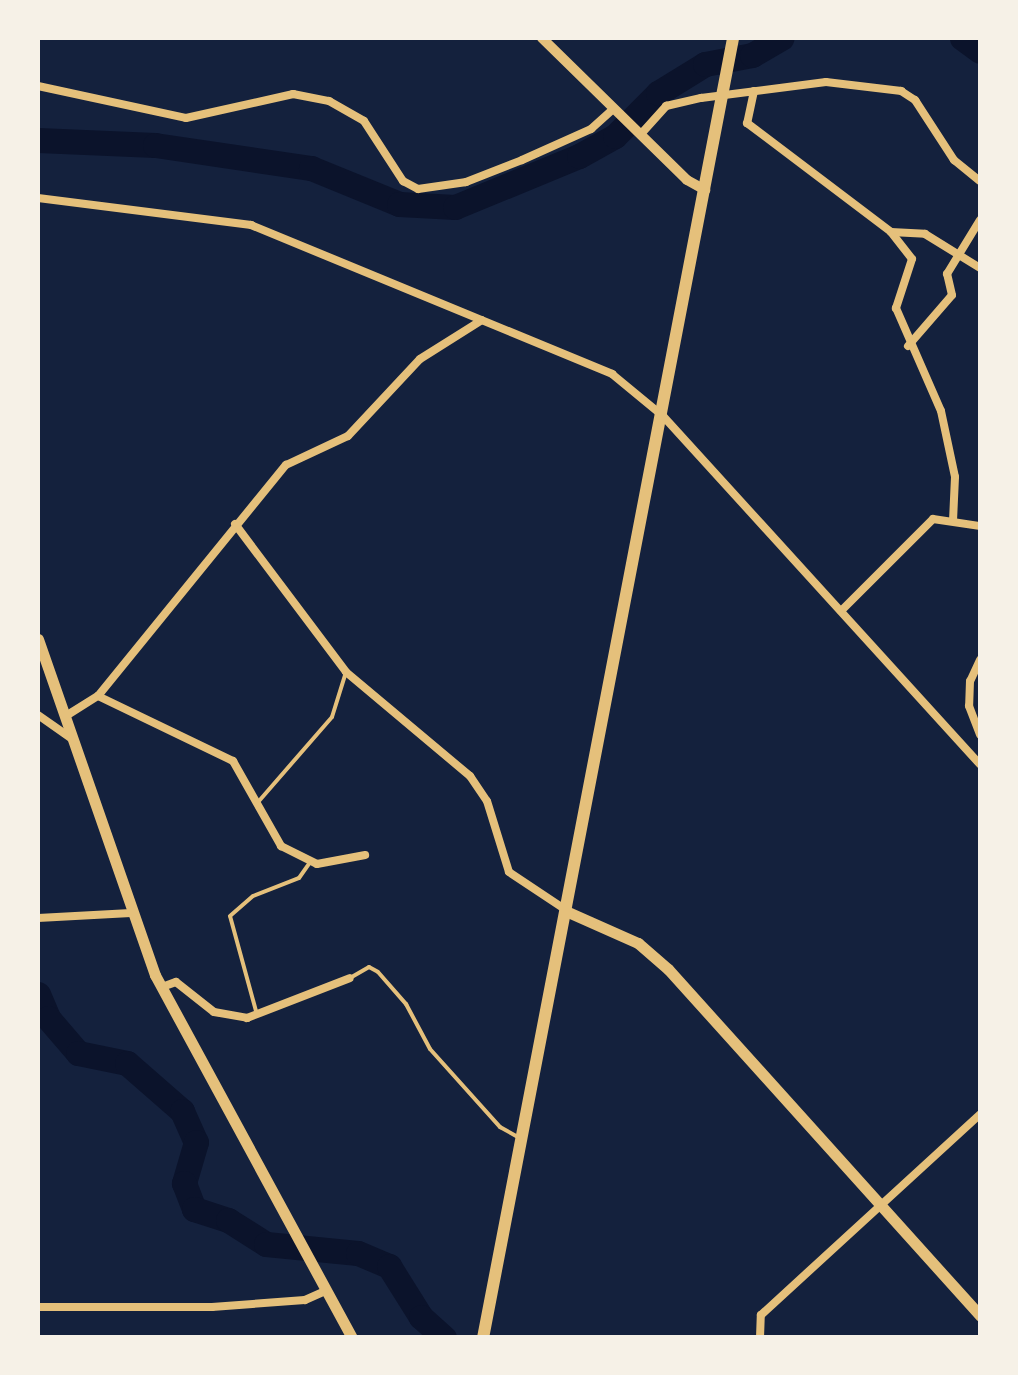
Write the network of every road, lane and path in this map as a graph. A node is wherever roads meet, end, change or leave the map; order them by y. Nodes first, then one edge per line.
1 (542, 38) edge
2 (733, 40) edge
3 (38, 86) edge
4 (754, 90) junction
5 (616, 110) junction
6 (640, 132) junction
7 (980, 180) edge
8 (705, 190) junction
9 (38, 198) edge
10 (980, 220) edge
11 (891, 232) junction
12 (959, 253) junction
13 (980, 268) edge
14 (482, 320) junction
15 (908, 346) junction
16 (662, 416) junction
17 (954, 521) junction
18 (234, 524) junction
19 (980, 526) edge
20 (841, 612) junction
21 (38, 638) edge
22 (980, 660) edge
23 (346, 672) junction
24 (98, 696) junction
25 (69, 714) junction
26 (38, 715) edge
27 (980, 736) edge
28 (76, 744) junction
29 (966, 748) junction
30 (980, 764) edge
31 (255, 804) junction
32 (365, 854) dead end
33 (311, 861) junction
34 (568, 912) junction
35 (132, 913) junction
36 (38, 918) edge
37 (350, 978) joint
38 (162, 987) junction
39 (258, 1017) junction
40 (980, 1114) edge
41 (524, 1140) junction
42 (882, 1204) junction
43 (327, 1290) junction
44 (38, 1306) edge
45 (980, 1316) edge
46 (352, 1338) edge
47 (483, 1338) edge
48 (760, 1338) edge

1 - 5 street
2 - 8 highway
3 - 5 street
4 - 6 street
4 - 7 street
4 - 11 street
5 - 6 street
6 - 8 street
8 - 16 highway
9 - 14 street
10 - 12 street
11 - 12 street
11 - 15 street
12 - 13 street
12 - 15 street
14 - 16 street
14 - 18 street
15 - 17 street
16 - 20 street
16 - 34 highway
17 - 19 street
17 - 20 street
18 - 23 street
18 - 24 street
20 - 29 street
21 - 25 main road
22 - 27 street
23 - 31 lane
23 - 34 street
24 - 25 street
24 - 31 street
25 - 28 main road
26 - 28 street
27 - 29 street
28 - 35 main road
29 - 30 street
31 - 33 street
32 - 33 street
33 - 39 lane
34 - 41 highway
34 - 42 main road
35 - 36 street
35 - 38 main road
37 - 39 street
37 - 41 lane
38 - 39 street
38 - 43 main road
40 - 42 street
41 - 47 highway
42 - 45 main road
42 - 48 street
43 - 44 street
43 - 46 main road

